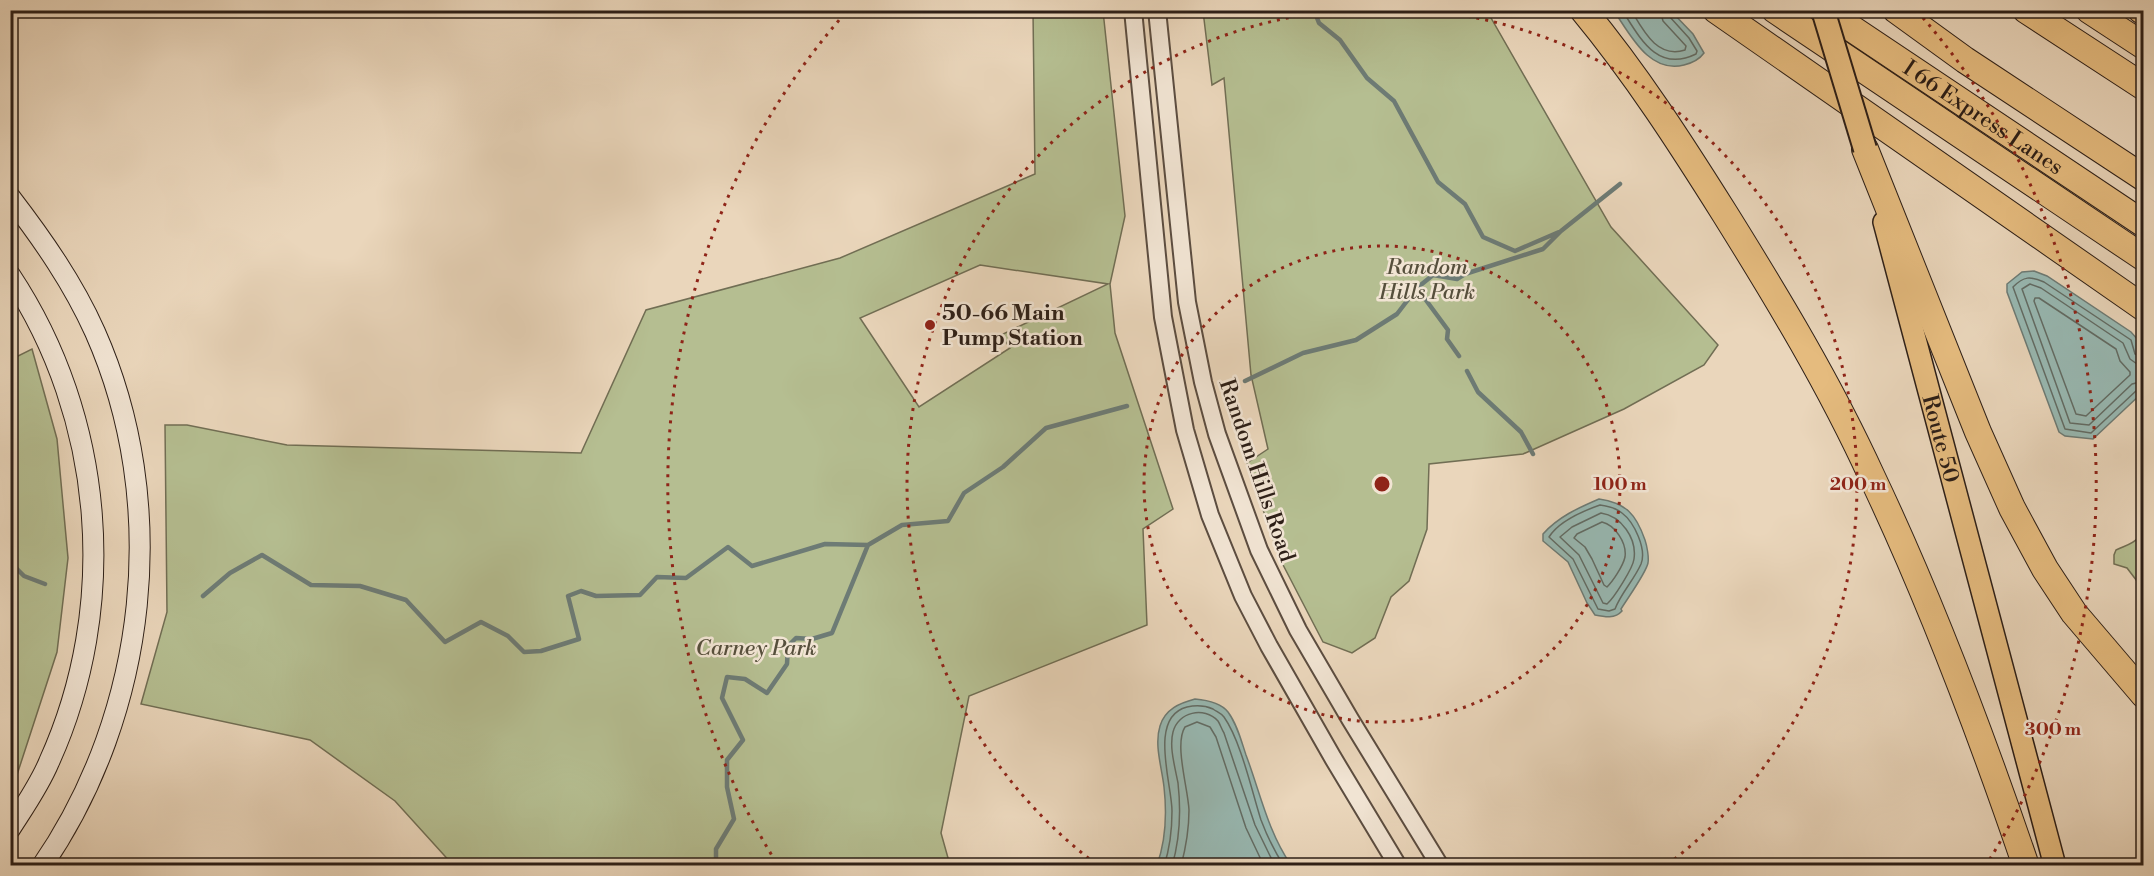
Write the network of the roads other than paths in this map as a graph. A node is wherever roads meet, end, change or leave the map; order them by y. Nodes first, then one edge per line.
1 (1133, 10) edge
2 (1158, 10) edge
3 (1583, 10) edge
4 (1716, 10) edge
5 (1775, 10) edge
6 (1823, 10) edge
7 (1896, 10) edge
8 (2026, 10) edge
9 (2089, 10) edge
10 (2144, 46) edge
11 (2144, 87) edge
12 (1865, 149) junction
13 (2144, 178) edge
14 (10, 197) edge
15 (2144, 224) edge
16 (2144, 258) edge
17 (10, 275) edge
18 (2144, 308) edge
19 (2144, 694) edge
20 (10, 829) edge
21 (42, 866) edge
22 (1398, 866) edge
23 (1440, 866) edge
24 (2026, 866) edge
25 (2055, 866) edge

1 - 22 street
2 - 23 street, Random Hills Road
3 - 24 highway
4 - 18 highway
5 - 16 highway
6 - 12 highway, Route 50, bridge
6 - 15 highway, I 66 Express Lanes
7 - 13 highway
8 - 11 highway
9 - 10 highway
12 - 19 highway
12 - 25 main road, Route 50
14 - 21 main road
17 - 20 main road

